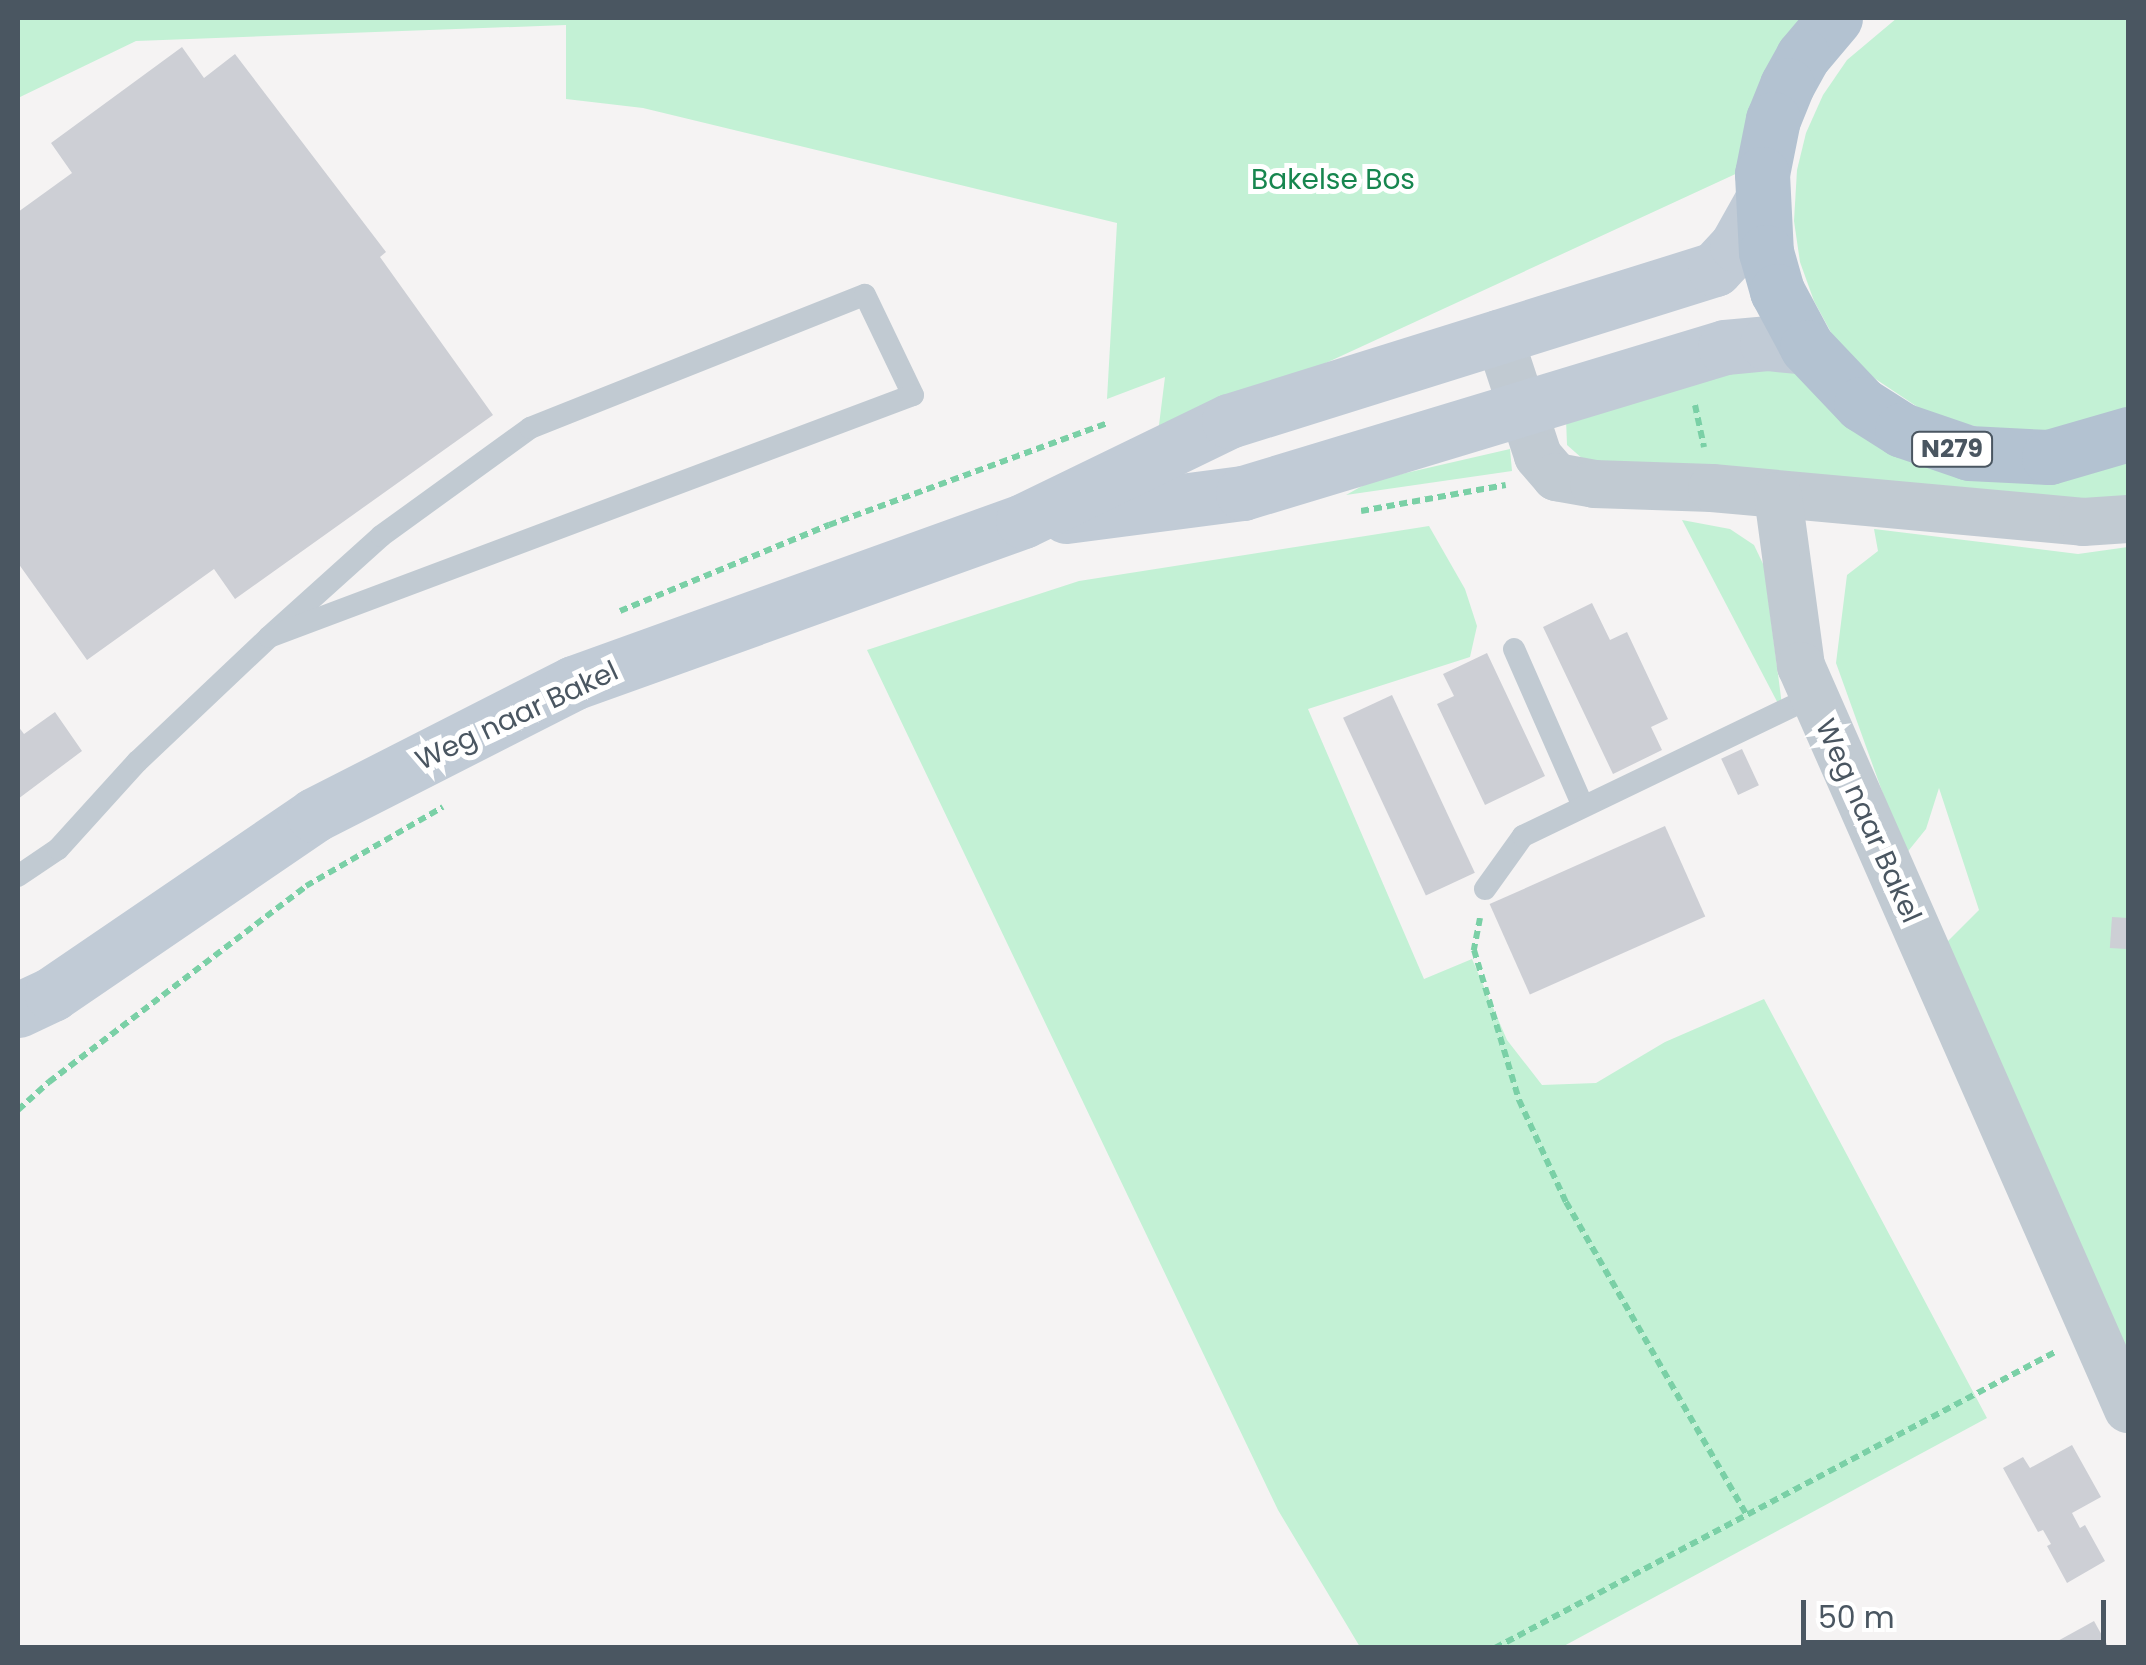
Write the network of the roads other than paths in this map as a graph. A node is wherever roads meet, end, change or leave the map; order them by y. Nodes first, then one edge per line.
1 (1835, 18) edge
2 (1760, 204) junction
3 (1498, 334) junction
4 (1807, 347) junction
5 (1522, 406) junction
6 (2128, 434) edge
7 (1778, 496) junction
8 (2128, 518) edge
9 (1023, 521) junction
10 (269, 637) junction
11 (1514, 649) dead end
12 (1814, 696) junction
13 (1583, 806) junction
14 (18, 876) edge
15 (1485, 889) road end
16 (35, 1002) edge
17 (18, 1049) edge
18 (2128, 1409) edge

1 - 2 main road, N279
2 - 3 main road, Weg naar Bakel
2 - 4 main road, N279
3 - 5 street
3 - 9 main road, Weg naar Bakel
4 - 5 main road, Weg naar Bakel
4 - 6 main road, N279
5 - 7 street
5 - 9 main road, Weg naar Bakel
7 - 8 street
7 - 12 street, Weg naar Bakel
9 - 16 main road, Weg naar Bakel
10 - 10 lane
10 - 14 lane
11 - 13 lane
12 - 13 lane
12 - 18 street, Weg naar Bakel
13 - 15 lane
16 - 17 main road, Weg naar Bakel

